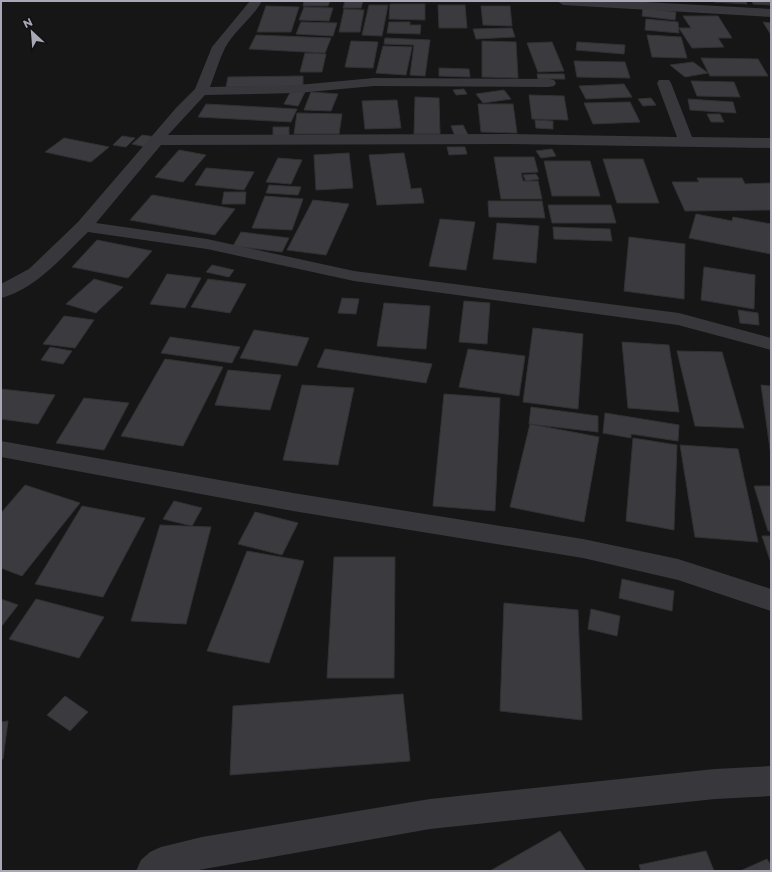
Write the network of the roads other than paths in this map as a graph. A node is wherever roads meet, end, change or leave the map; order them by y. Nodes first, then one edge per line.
1 (256, 1) edge
2 (563, 1) edge
3 (771, 13) edge
4 (549, 82) dead end
5 (664, 82) dead end
6 (201, 91) junction
7 (157, 140) junction
8 (686, 141) junction
9 (771, 143) edge
10 (84, 226) junction
11 (1, 292) edge
12 (771, 344) edge
13 (1, 449) edge
14 (771, 600) edge
15 (771, 781) edge
16 (152, 871) edge

1 - 6 street
2 - 3 street
4 - 6 street
5 - 8 street
6 - 7 street
7 - 8 street
7 - 10 street
8 - 9 street
10 - 11 street
10 - 12 street
13 - 14 street
15 - 16 street

